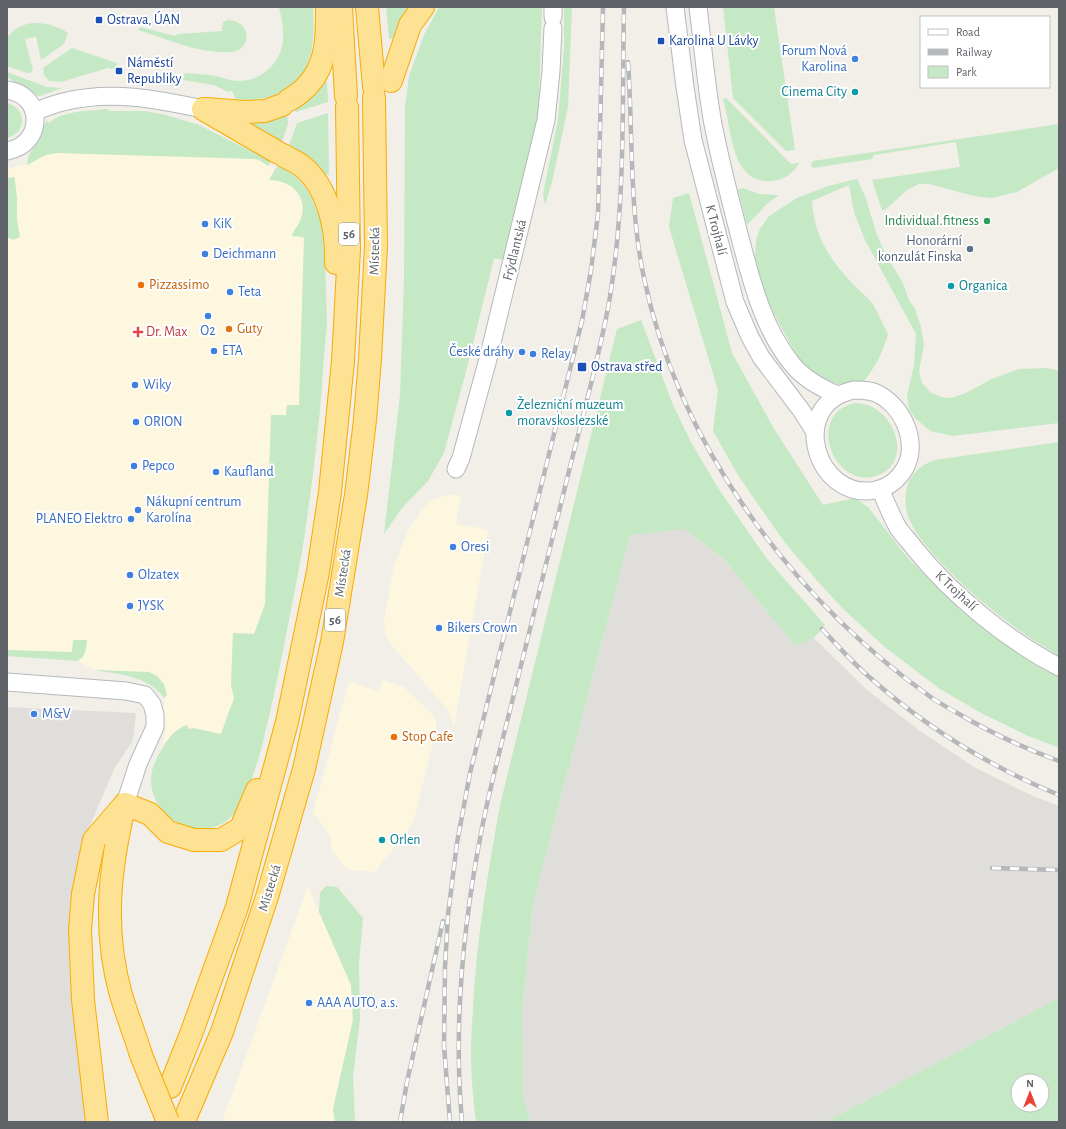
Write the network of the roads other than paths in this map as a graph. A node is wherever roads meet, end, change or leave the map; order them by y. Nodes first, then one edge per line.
1 (327, 7) edge
2 (341, 7) edge
3 (367, 7) edge
4 (423, 7) edge
5 (676, 7) edge
6 (698, 7) edge
7 (553, 17) edge
8 (7, 90) edge
9 (382, 90) junction
10 (203, 109) junction
11 (34, 112) junction
12 (7, 151) edge
13 (343, 361) junction
14 (837, 395) junction
15 (815, 432) junction
16 (456, 469) dead end
17 (880, 489) junction
18 (1059, 667) edge
19 (7, 682) edge
20 (287, 722) junction
21 (125, 804) junction
22 (170, 1087) dead end
23 (97, 1122) edge
24 (176, 1122) edge

1 - 10 highway
2 - 13 highway, Místecká / 56
3 - 9 highway, Místecká / 56
4 - 9 highway, 56
5 - 15 street, K Trojhalí
6 - 14 street, K Trojhalí
7 - 16 street, Frýdlantská
8 - 11 street
9 - 24 highway, Místecká / 56
10 - 11 street
10 - 13 highway, 56
11 - 12 street
13 - 20 highway, Místecká / 56
14 - 15 street
14 - 17 street
15 - 17 street
17 - 18 street, K Trojhalí
19 - 21 street
20 - 21 highway
20 - 22 highway, Místecká / 56
21 - 23 highway
21 - 24 highway, bridge

